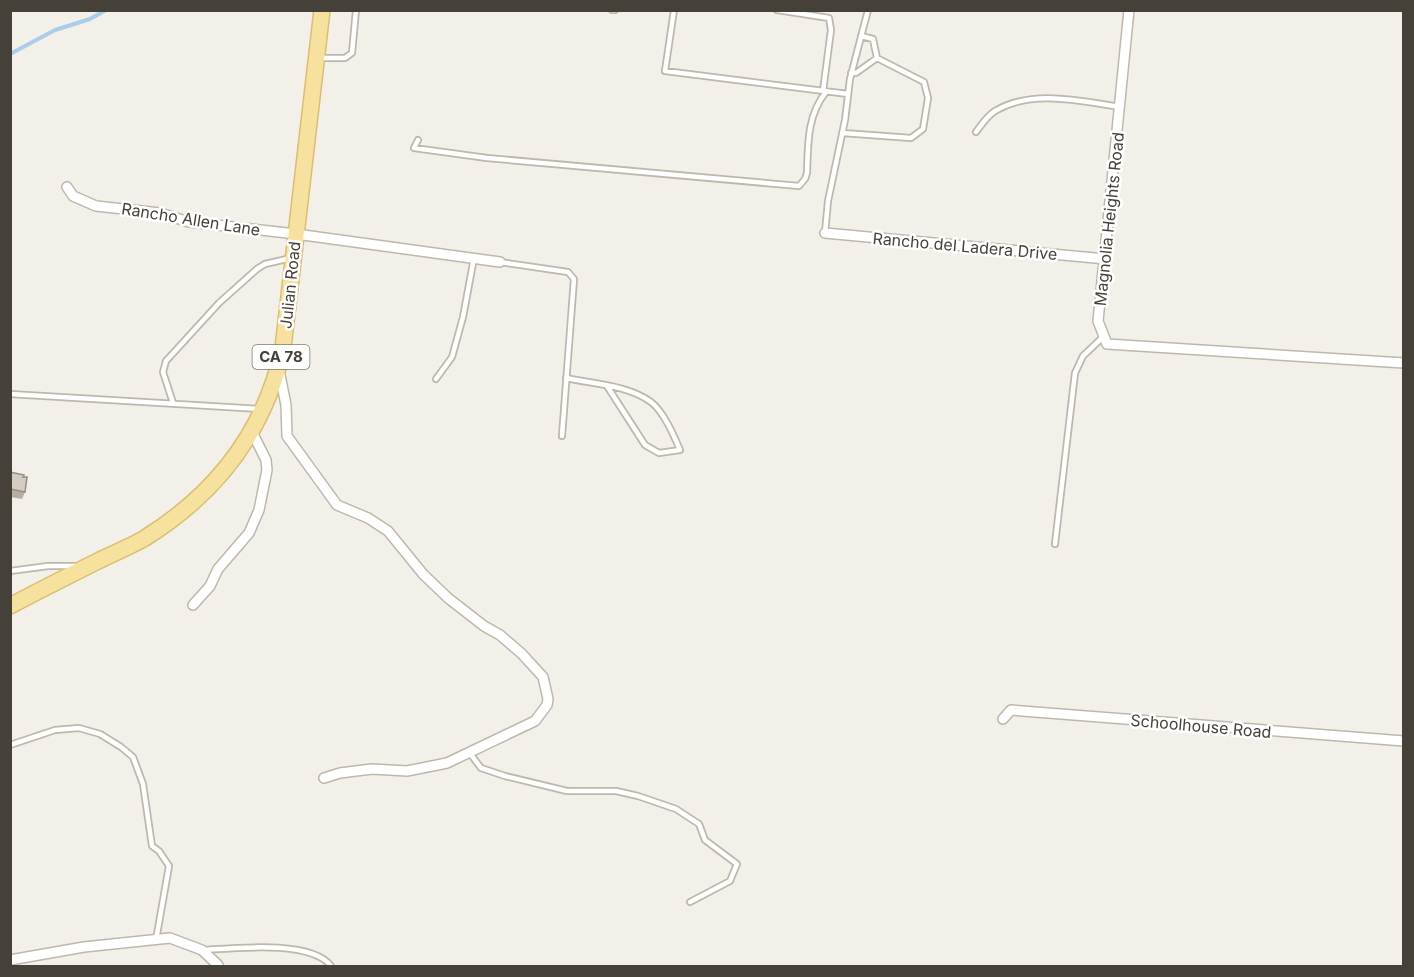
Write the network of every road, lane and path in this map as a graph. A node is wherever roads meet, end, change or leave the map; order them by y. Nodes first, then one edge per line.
1 (322, 10) edge
2 (356, 10) edge
3 (674, 10) edge
4 (777, 10) edge
5 (830, 10) edge
6 (868, 10) edge
7 (1129, 10) edge
8 (829, 18) junction
9 (861, 36) junction
10 (316, 58) junction
11 (877, 58) junction
12 (851, 73) junction
13 (825, 92) junction
14 (848, 94) junction
15 (1120, 107) junction
16 (976, 132) dead end
17 (843, 133) junction
18 (418, 140) dead end
19 (67, 187) dead end
20 (825, 233) joint
21 (296, 234) junction
22 (293, 258) junction
23 (474, 258) junction
24 (1106, 259) junction
25 (500, 262) joint
26 (1104, 336) junction
27 (1404, 363) edge
28 (278, 368) junction
29 (566, 378) junction
30 (436, 379) dead end
31 (607, 386) junction
32 (10, 394) edge
33 (173, 404) junction
34 (264, 409) junction
35 (252, 432) junction
36 (562, 436) dead end
37 (1055, 544) dead end
38 (90, 565) junction
39 (10, 571) edge
40 (193, 604) dead end
41 (10, 606) edge
42 (1003, 719) dead end
43 (1404, 741) edge
44 (10, 745) edge
45 (469, 752) junction
46 (324, 778) dead end
47 (690, 902) dead end
48 (156, 940) junction
49 (202, 950) junction
50 (10, 960) edge
51 (218, 965) dead end
52 (331, 966) edge

1 - 10 main road, Julian Road / CA 78
2 - 10 lane
3 - 13 lane
4 - 8 lane
5 - 8 lane
6 - 9 lane
7 - 15 street, Magnolia Heights Road
8 - 13 lane
9 - 11 lane
9 - 12 lane
10 - 21 main road, Julian Road / CA 78
11 - 12 lane
11 - 17 lane
12 - 14 lane
13 - 14 lane
13 - 18 lane
14 - 17 lane
15 - 16 lane
15 - 24 street, Magnolia Heights Road
17 - 20 lane
19 - 21 street, Rancho Allen Lane
20 - 24 street, Rancho del Ladera Drive
21 - 22 main road, Julian Road / CA 78
21 - 23 street, Rancho Allen Lane
22 - 28 main road, Julian Road / CA 78
22 - 33 lane
23 - 25 street, Rancho Allen Lane
23 - 30 lane
24 - 26 street, Magnolia Heights Road
25 - 29 lane
26 - 27 street
26 - 37 lane
28 - 34 main road, Julian Road / CA 78
28 - 45 street
29 - 31 lane
29 - 36 lane
31 - 31 lane
32 - 33 lane
33 - 34 lane
34 - 35 main road, Julian Road / CA 78
35 - 38 main road, Julian Road / CA 78
35 - 40 street
38 - 39 lane
38 - 41 main road, Julian Road / CA 78
42 - 43 street, Schoolhouse Road
44 - 48 lane
45 - 46 street
45 - 47 lane
48 - 49 street
48 - 50 street
49 - 51 street
49 - 52 lane

